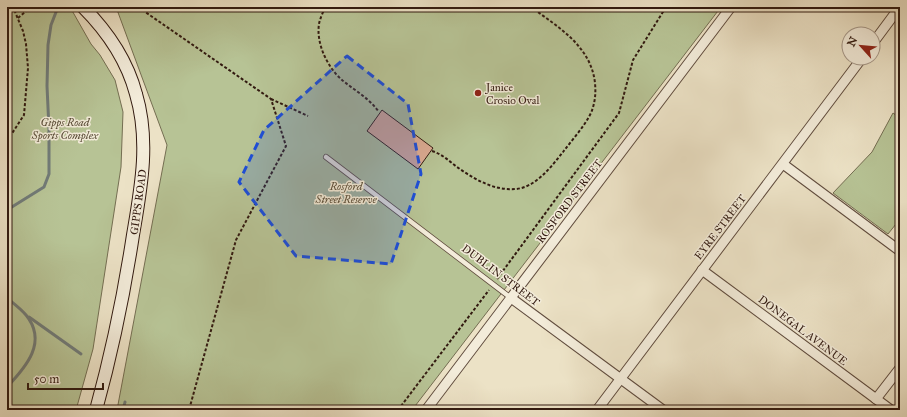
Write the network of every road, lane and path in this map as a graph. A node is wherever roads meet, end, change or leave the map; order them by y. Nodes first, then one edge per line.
1 (13, 7) edge
2 (31, 7) edge
3 (83, 7) edge
4 (138, 7) edge
5 (325, 7) edge
6 (531, 7) edge
7 (666, 7) edge
8 (731, 7) edge
9 (895, 11) edge
10 (18, 18) junction
11 (881, 31) edge
12 (856, 66) edge
13 (271, 99) junction
14 (379, 112) dead end
15 (308, 116) dead end
16 (7, 142) edge
17 (432, 151) dead end
18 (326, 157) dead end
19 (783, 164) junction
20 (900, 251) edge
21 (702, 270) junction
22 (493, 284) junction
23 (511, 298) junction
24 (900, 368) edge
25 (621, 378) junction
26 (876, 399) junction
27 (96, 410) edge
28 (189, 410) edge
29 (398, 410) edge
30 (426, 410) edge
31 (597, 410) edge
32 (663, 410) edge
33 (891, 410) edge

1 - 10 path
2 - 10 path
3 - 27 main road, GIPPS ROAD
4 - 13 path
5 - 14 path
6 - 17 path
7 - 22 path
8 - 23 street, ROSFORD STREET
9 - 11 street
10 - 16 path
12 - 19 street, EYRE STREET
13 - 15 path
13 - 28 path
18 - 22 lane, DUBLIN STREET
19 - 20 street
19 - 21 street, EYRE STREET
21 - 25 street, EYRE STREET
21 - 26 street, DONEGAL AVENUE
22 - 23 lane, DUBLIN STREET
22 - 29 path
23 - 25 street, DUBLIN STREET
23 - 30 street, ROSFORD STREET
24 - 26 street
25 - 31 street, EYRE STREET
25 - 32 street, DUBLIN STREET
26 - 33 street, DONEGAL AVENUE

